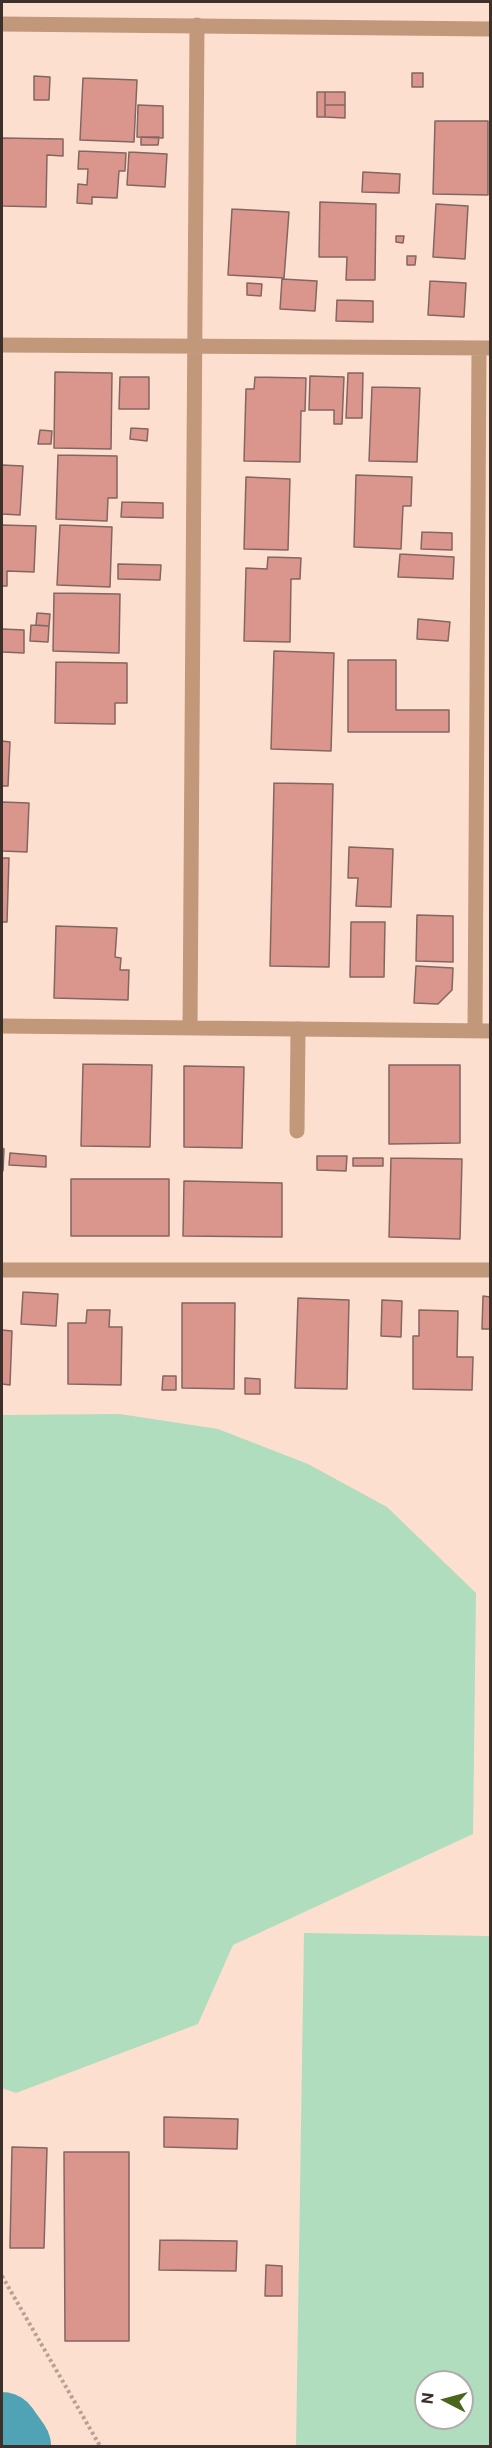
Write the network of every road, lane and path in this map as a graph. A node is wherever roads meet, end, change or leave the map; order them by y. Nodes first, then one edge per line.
1 (2, 24) edge
2 (197, 25) junction
3 (490, 29) edge
4 (2, 345) edge
5 (195, 347) junction
6 (485, 348) edge
7 (2, 1026) edge
8 (190, 1028) junction
9 (298, 1029) junction
10 (483, 1030) edge
11 (297, 1131) dead end
12 (2, 1270) edge
13 (490, 1270) edge
14 (2, 2276) edge
15 (100, 2446) edge

1 - 2 street
2 - 3 street
2 - 5 street
4 - 5 street
5 - 6 street
5 - 8 street
6 - 10 street
7 - 8 street
8 - 9 street
9 - 10 street
9 - 11 street
12 - 13 street
14 - 15 path

